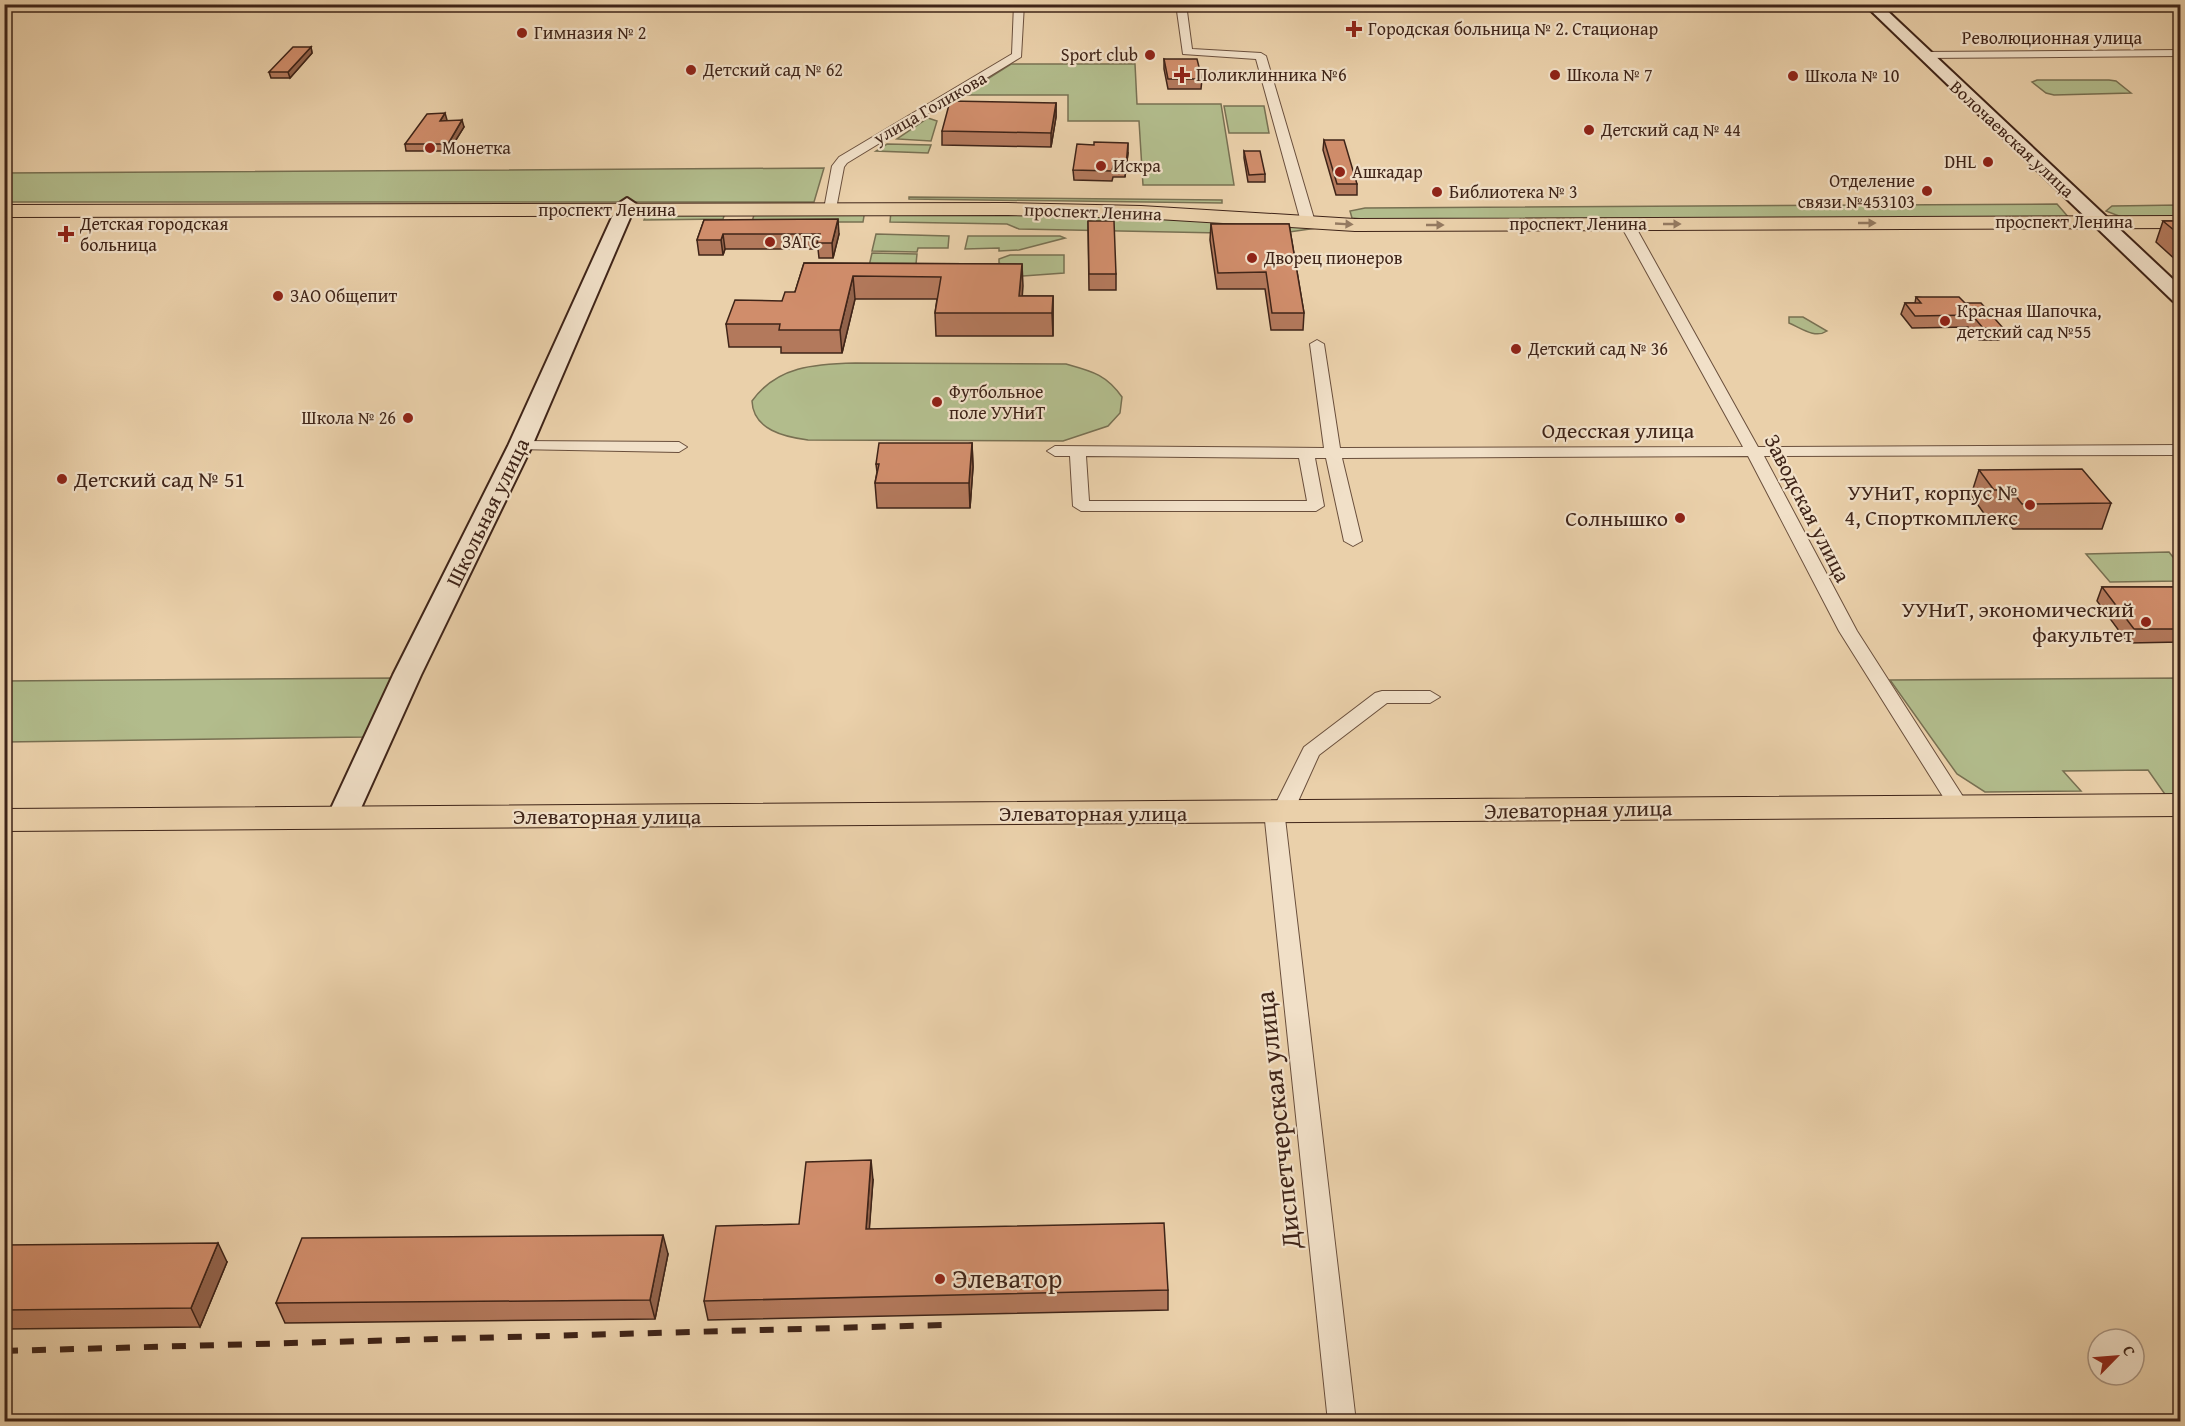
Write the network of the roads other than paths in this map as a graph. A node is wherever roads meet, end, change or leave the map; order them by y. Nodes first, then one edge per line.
1 (1019, 4) edge
2 (1181, 4) edge
3 (1871, 4) edge
4 (2181, 53) edge
5 (1923, 55) junction
6 (1852, 203) dead end
7 (2081, 203) junction
8 (2181, 203) edge
9 (1693, 204) dead end
10 (4, 206) edge
11 (831, 206) junction
12 (625, 207) junction
13 (4, 211) edge
14 (1306, 214) junction
15 (2101, 222) junction
16 (2181, 222) edge
17 (1627, 224) junction
18 (2181, 297) edge
19 (1317, 344) dead end
20 (520, 446) junction
21 (679, 447) dead end
22 (2181, 450) edge
23 (1054, 451) dead end
24 (1078, 451) junction
25 (1306, 453) junction
26 (1333, 453) junction
27 (1754, 453) junction
28 (1353, 541) dead end
29 (1430, 697) dead end
30 (2181, 805) edge
31 (1959, 806) junction
32 (1279, 811) junction
33 (342, 817) junction
34 (4, 820) edge
35 (1342, 1422) edge

1 - 11 street, улица Голикова
2 - 14 street
3 - 5 street, Волочаевская улица
4 - 5 street, Революционная улица
5 - 7 street, Волочаевская улица
6 - 7 main road, проспект Ленина
7 - 8 main road, проспект Ленина
7 - 15 street, Волочаевская улица
9 - 14 main road, проспект Ленина
10 - 12 main road, проспект Ленина
11 - 12 main road, проспект Ленина
11 - 14 main road, проспект Ленина
12 - 13 main road, проспект Ленина
12 - 20 street, Школьная улица
14 -> 17 main road, проспект Ленина
15 - 16 main road, проспект Ленина
17 -> 15 main road, проспект Ленина
15 - 18 street, Волочаевская улица
17 - 27 street, Заводская улица
19 - 26 street
20 - 21 street
20 - 33 street, Школьная улица
22 - 27 street, Одесская улица
23 - 24 street, Одесская улица
24 - 25 street, Одесская улица
24 - 25 street
25 - 26 street, Одесская улица
26 - 27 street, Одесская улица
26 - 28 street
27 - 31 street, Заводская улица
29 - 32 street
30 - 31 main road, Элеваторная улица
31 - 32 main road, Элеваторная улица
32 - 33 main road, Элеваторная улица
32 - 35 street, Диспетчерская улица
33 - 34 main road, Элеваторная улица

